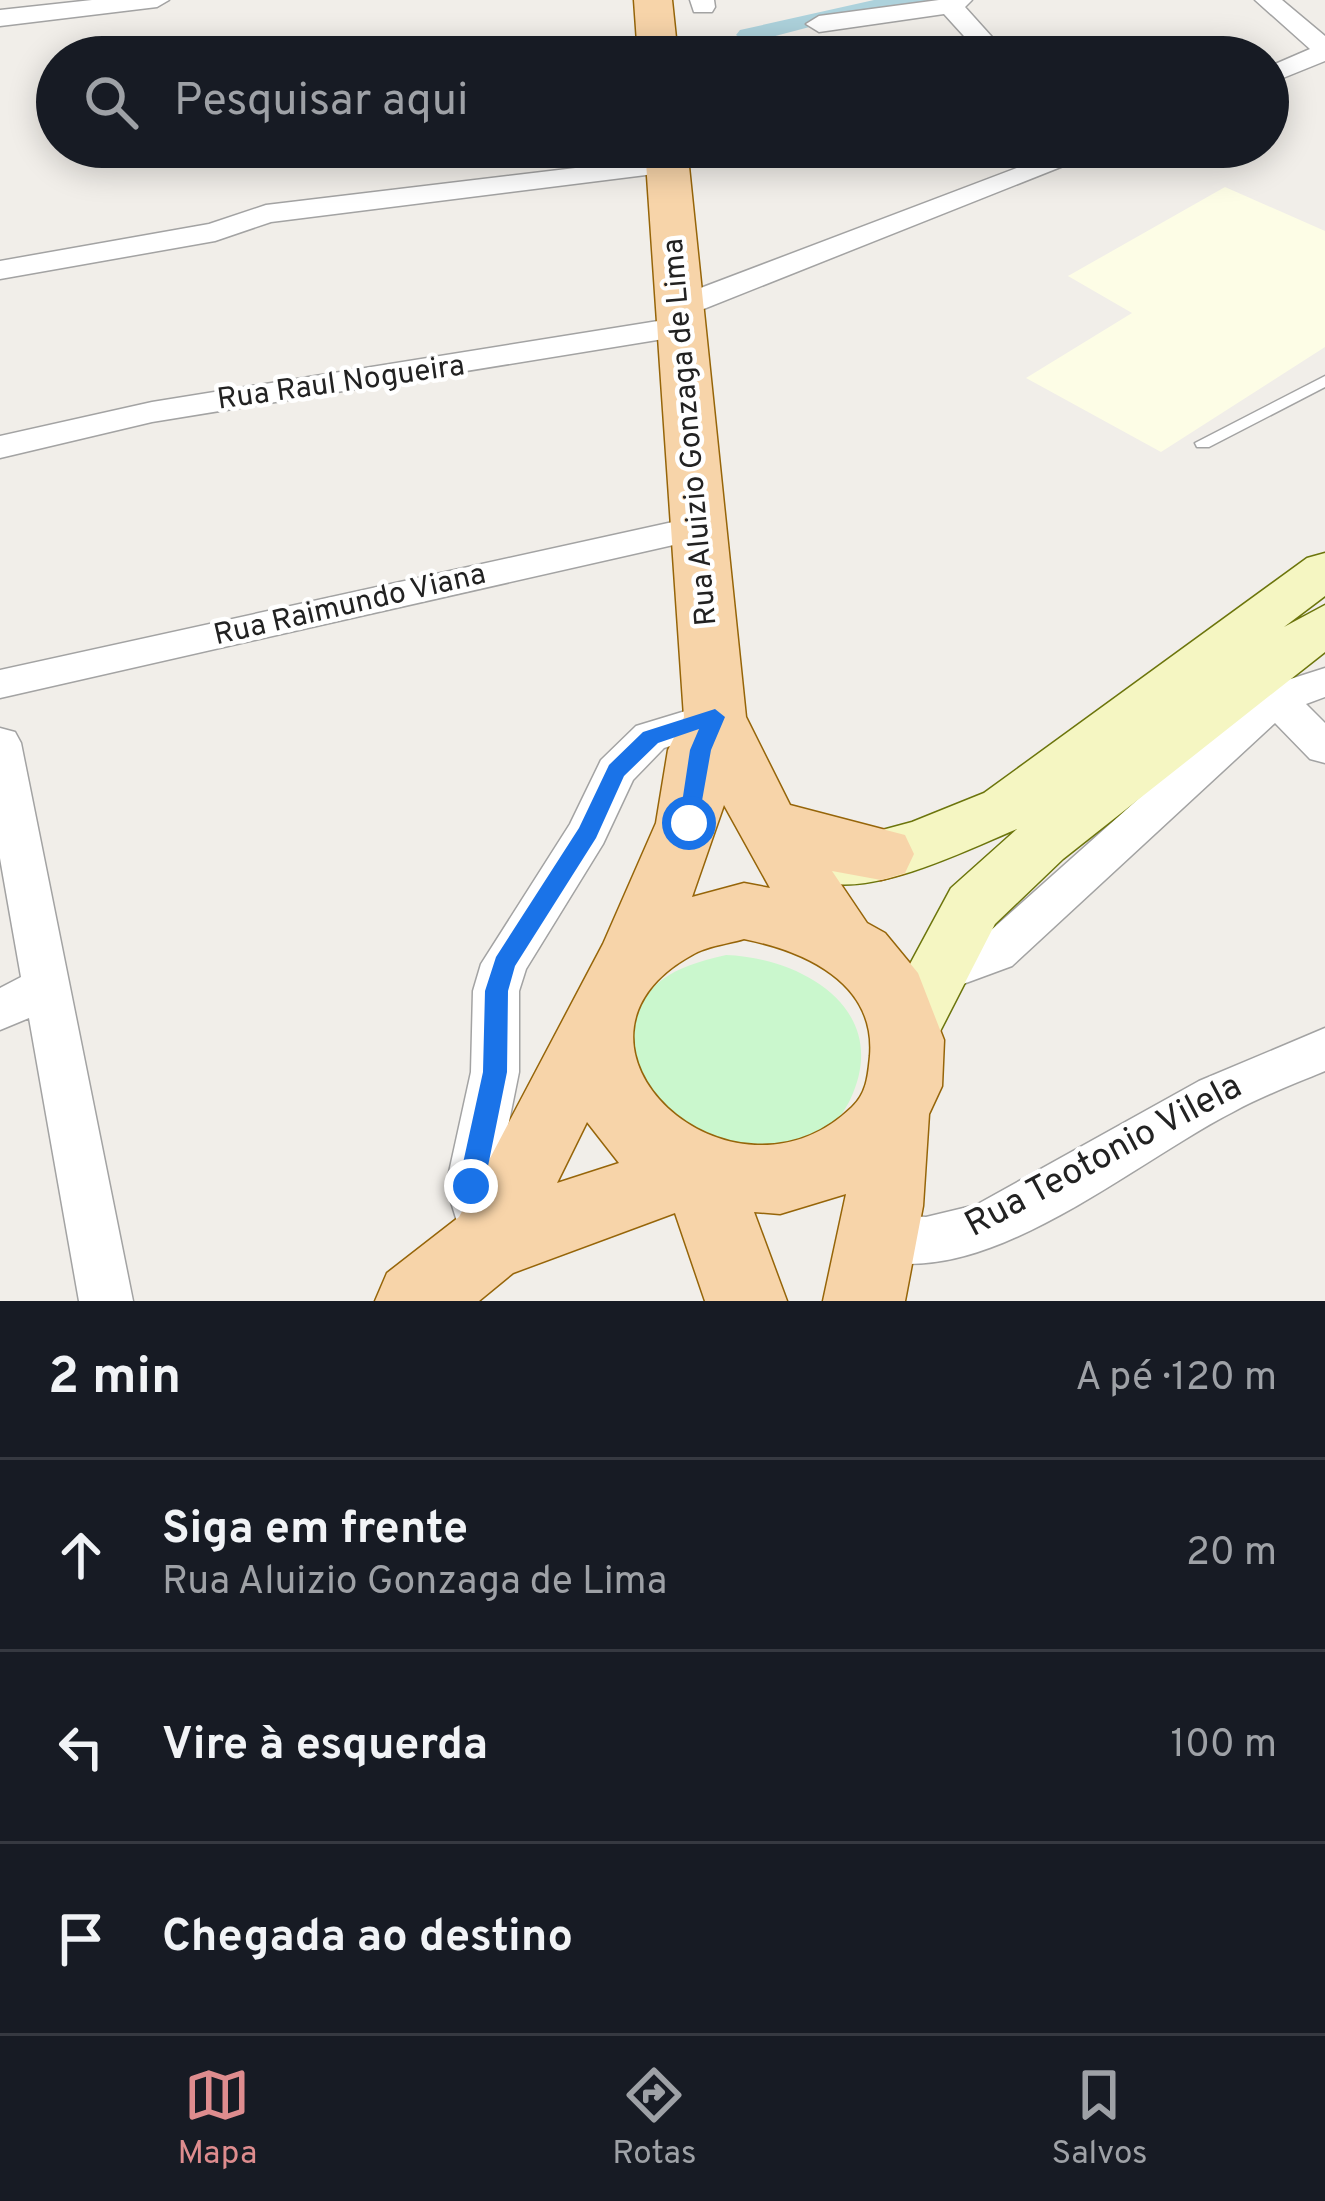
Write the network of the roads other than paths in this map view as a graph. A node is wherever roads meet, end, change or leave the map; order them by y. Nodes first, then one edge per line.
1 (158, 0) edge
2 (652, 0) edge
3 (1267, 0) edge
4 (955, 3) edge
5 (34, 7) edge
6 (0, 18) edge
7 (819, 24) dead end
8 (656, 36) edge
9 (981, 36) edge
10 (1325, 51) edge
11 (1289, 67) edge
12 (584, 168) edge
13 (668, 168) edge
14 (1040, 168) edge
15 (0, 270) edge
16 (682, 317) junction
17 (1325, 381) edge
18 (1203, 443) dead end
19 (0, 447) edge
20 (700, 528) junction
21 (1325, 570) edge
22 (1325, 624) edge
23 (1242, 682) junction
24 (1325, 682) edge
25 (0, 683) edge
26 (715, 717) junction
27 (0, 743) edge
28 (1325, 748) edge
29 (782, 851) junction
30 (881, 854) joint
31 (712, 915) junction
32 (839, 936) junction
33 (634, 955) junction
34 (45, 988) junction
35 (922, 1002) junction
36 (0, 1010) edge
37 (598, 1024) junction
38 (1325, 1049) edge
39 (891, 1114) junction
40 (692, 1167) junction
41 (487, 1244) junction
42 (871, 1270) edge
43 (106, 1301) edge
44 (416, 1301) edge
45 (746, 1301) edge

1 - 5 street
2 - 8 main road
3 - 10 street
4 - 7 street
4 - 9 street
5 - 6 street
10 - 11 street
12 - 15 street
13 - 16 main road, Rua Aluizio Gonzaga de Lima
14 - 16 street, Rua Raul Nogueira
16 - 19 street, Rua Raul Nogueira
16 - 20 main road, Rua Aluizio Gonzaga de Lima
17 - 18 lane
20 - 25 street, Rua Raimundo Viana
20 - 26 main road, Rua Aluizio Gonzaga de Lima
21 - 23 main road
22 - 23 main road
23 - 24 street
23 - 28 street
23 - 30 main road
23 - 35 main road
26 - 29 main road, Rua Aluizio Gonzaga de Lima
26 - 33 main road, Rua Aluizio Gonzaga de Lima
26 - 41 street
27 - 34 street
29 - 30 main road
29 - 31 main road
29 - 32 main road, Rua Aluizio Gonzaga de Lima
31 - 32 main road
31 - 33 main road
32 - 35 main road
33 - 37 main road
34 - 36 street
34 - 43 street
35 - 39 main road
37 - 40 main road
37 - 41 main road
38 - 42 street, Rua Teotonio Vilela
39 - 40 main road
39 - 42 main road
40 - 41 main road
40 - 45 main road
41 - 44 main road

